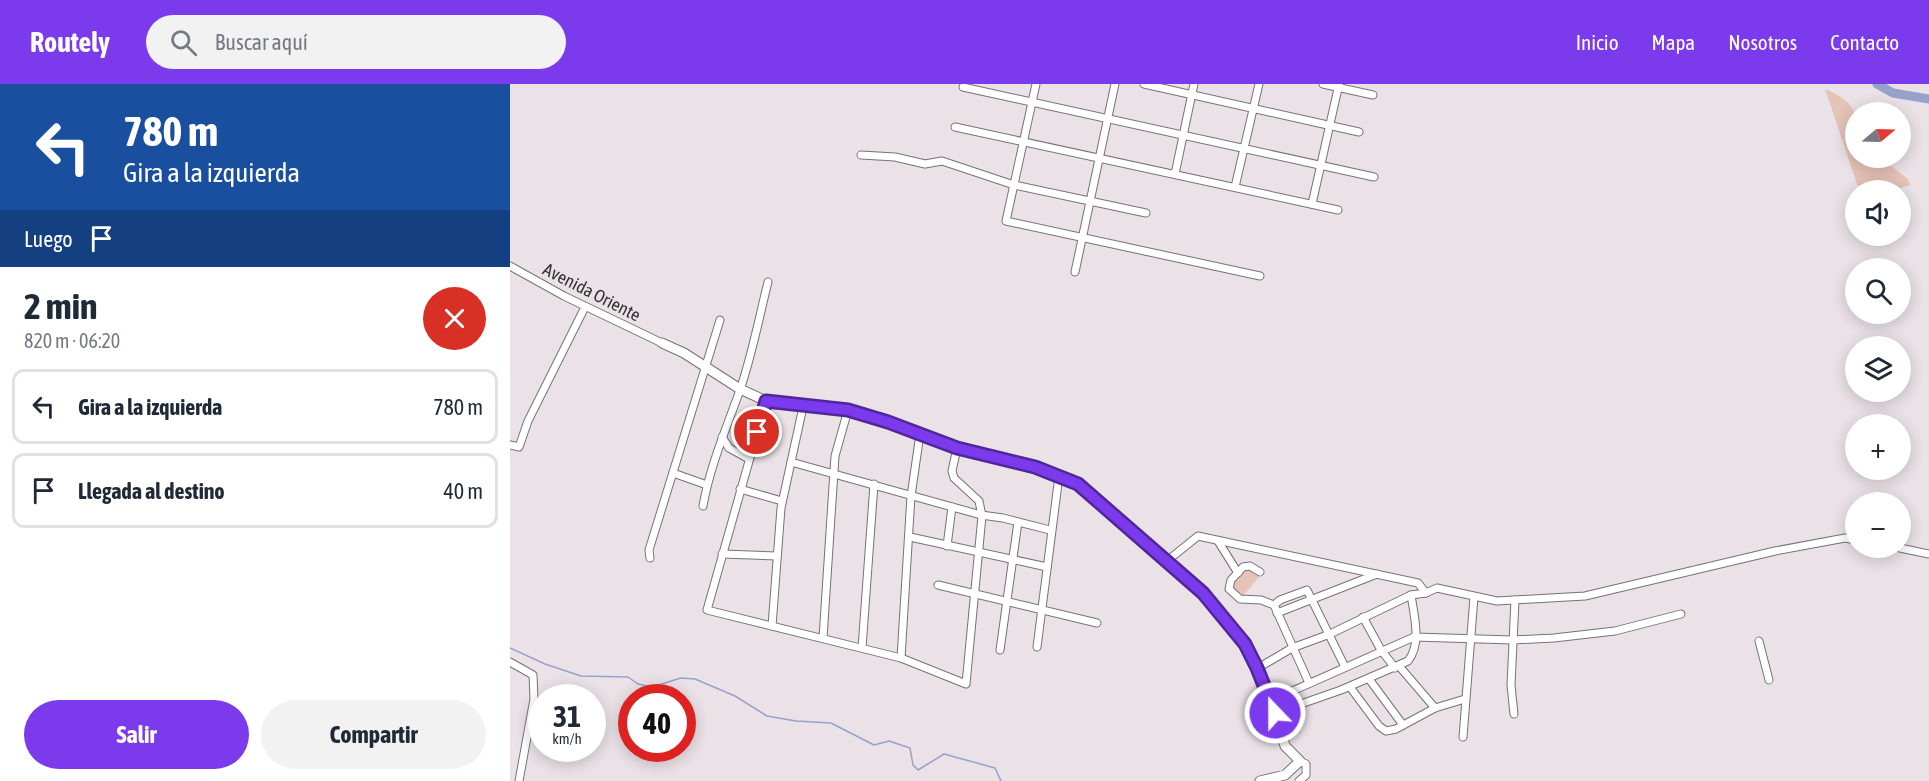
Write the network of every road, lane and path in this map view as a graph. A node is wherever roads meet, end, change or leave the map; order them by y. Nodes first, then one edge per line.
1 (1036, 84) edge
2 (1115, 84) edge
3 (1144, 84) edge
4 (1194, 84) edge
5 (1259, 84) edge
6 (1323, 84) edge
7 (1338, 86) edge
8 (963, 87) dead end
9 (1192, 95) junction
10 (1373, 95) dead end
11 (1032, 102) junction
12 (1253, 108) junction
13 (1107, 119) junction
14 (1329, 125) junction
15 (955, 127) dead end
16 (1359, 132) dead end
17 (1184, 135) junction
18 (1023, 142) junction
19 (1244, 149) junction
20 (861, 155) dead end
21 (1099, 158) junction
22 (1320, 165) junction
23 (1175, 174) junction
24 (1374, 177) dead end
25 (1014, 185) junction
26 (1235, 188) junction
27 (1090, 201) junction
28 (1312, 204) junction
29 (1338, 210) dead end
30 (1146, 213) dead end
31 (1082, 237) junction
32 (510, 266) edge
33 (1075, 272) dead end
34 (1260, 276) dead end
35 (768, 282) dead end
36 (585, 306) junction
37 (720, 320) dead end
38 (662, 343) joint
39 (706, 366) junction
40 (740, 389) junction
41 (766, 401) junction
42 (803, 407) junction
43 (848, 410) junction
44 (921, 434) junction
45 (722, 437) junction
46 (510, 445) edge
47 (957, 448) junction
48 (749, 459) junction
49 (791, 462) junction
50 (834, 472) junction
51 (673, 473) junction
52 (1059, 476) junction
53 (874, 484) junction
54 (707, 485) junction
55 (740, 489) junction
56 (911, 496) junction
57 (782, 501) junction
58 (703, 506) dead end
59 (952, 507) junction
60 (981, 515) junction
61 (1018, 522) junction
62 (1050, 530) junction
63 (910, 537) junction
64 (1845, 538) edge
65 (1218, 541) junction
66 (947, 546) junction
67 (1911, 550) edge
68 (722, 554) junction
69 (979, 554) junction
70 (1929, 554) edge
71 (777, 556) junction
72 (650, 558) dead end
73 (1012, 561) junction
74 (1167, 561) junction
75 (1047, 567) junction
76 (1260, 572) dead end
77 (1238, 573) junction
78 (1377, 574) junction
79 (938, 585) dead end
80 (1426, 593) junction
81 (974, 594) junction
82 (1411, 595) junction
83 (1474, 597) junction
84 (1312, 600) junction
85 (1515, 600) junction
86 (1007, 603) junction
87 (1274, 605) junction
88 (1042, 611) junction
89 (1277, 614) junction
90 (1681, 614) dead end
91 (1363, 617) junction
92 (1097, 623) dead end
93 (772, 626) junction
94 (1330, 634) junction
95 (1416, 636) junction
96 (1470, 637) junction
97 (823, 638) junction
98 (1513, 640) junction
99 (1760, 641) dead end
100 (1036, 647) dead end
101 (862, 648) junction
102 (1293, 648) junction
103 (1000, 650) dead end
104 (1381, 650) junction
105 (901, 658) junction
106 (510, 662) edge
107 (1345, 667) junction
108 (1397, 667) junction
109 (1257, 668) junction
110 (1369, 679) junction
111 (1769, 680) dead end
112 (1309, 683) junction
113 (1350, 687) junction
114 (1465, 699) junction
115 (1270, 701) junction
116 (1435, 708) junction
117 (1275, 713) junction
118 (1514, 714) dead end
119 (1402, 725) junction
120 (1463, 737) dead end
121 (1300, 761) junction
122 (519, 781) edge
123 (1260, 781) edge
124 (1299, 781) edge

1 - 11 street
2 - 13 street
3 - 9 street
4 - 9 street
5 - 12 street
6 - 7 street
7 - 10 street
7 - 14 street
8 - 11 street
9 - 12 street
9 - 17 street
11 - 13 street
11 - 18 street
12 - 14 street
12 - 19 street
13 - 17 street
13 - 21 street
14 - 16 street
14 - 22 street
15 - 18 street
17 - 19 street
17 - 23 street
18 - 21 street
18 - 25 street
19 - 22 street
19 - 26 street
20 - 25 street
21 - 23 street
21 - 27 street
22 - 24 street
22 - 28 street
23 - 26 street
25 - 27 street
25 - 31 street
26 - 28 street
27 - 30 street
27 - 31 street
28 - 29 street
31 - 33 street
31 - 34 street
32 - 36 street, Avenida Oriente
35 - 40 street
36 - 38 street, Avenida Oriente
36 - 46 street
37 - 39 street
38 - 39 street
39 - 40 street
39 - 51 street
40 - 41 street
40 - 45 street
41 - 42 street
41 - 48 street
42 - 43 street
42 - 49 street
43 - 44 street
43 - 50 street
44 - 47 street
44 - 56 street
45 - 48 street
45 - 54 street
47 - 52 street
47 - 60 street
48 - 55 street
49 - 50 street
49 - 57 street
50 - 53 street
50 - 97 street
51 - 54 street
51 - 72 street
52 - 62 street
52 - 74 street
53 - 56 street
53 - 101 street
54 - 58 street
55 - 57 street
55 - 68 street
56 - 59 street
56 - 63 street
57 - 71 street
59 - 60 street
59 - 66 street
60 - 61 street
60 - 69 street
61 - 62 street
61 - 73 street
62 - 75 street
63 - 66 street
63 - 105 street
64 - 85 street
65 - 74 street
65 - 77 street
65 - 78 street
66 - 69 street
67 - 70 street
68 - 71 street
68 - 93 street
69 - 73 street
69 - 81 street
71 - 93 street
73 - 75 street
73 - 86 street
74 - 109 street
75 - 88 street
76 - 77 street
77 - 87 street
78 - 80 street
78 - 84 street
79 - 81 street
80 - 82 street
80 - 83 street
81 - 86 street
81 - 105 street
82 - 91 street
82 - 95 street
83 - 85 street
83 - 96 street
84 - 87 street
84 - 89 street
84 - 94 street
85 - 98 street
86 - 88 street
86 - 103 street
87 - 89 street
88 - 92 street
88 - 100 street
89 - 102 street
90 - 98 street
91 - 94 street
91 - 104 street
93 - 97 street
94 - 102 street
94 - 107 street
95 - 96 street
95 - 104 street
95 - 108 street
96 - 98 street
96 - 114 street
97 - 101 street
98 - 118 street
99 - 111 street
101 - 105 street
102 - 109 street
102 - 112 street
104 - 107 street
104 - 108 street
106 - 122 street
107 - 112 street
108 - 110 street
108 - 116 street
109 - 115 street
110 - 113 street
110 - 119 street
112 - 115 street
113 - 117 street
113 - 119 street
114 - 116 street
114 - 120 street
115 - 117 street
116 - 119 street
117 - 121 street
121 - 123 street
121 - 124 street

